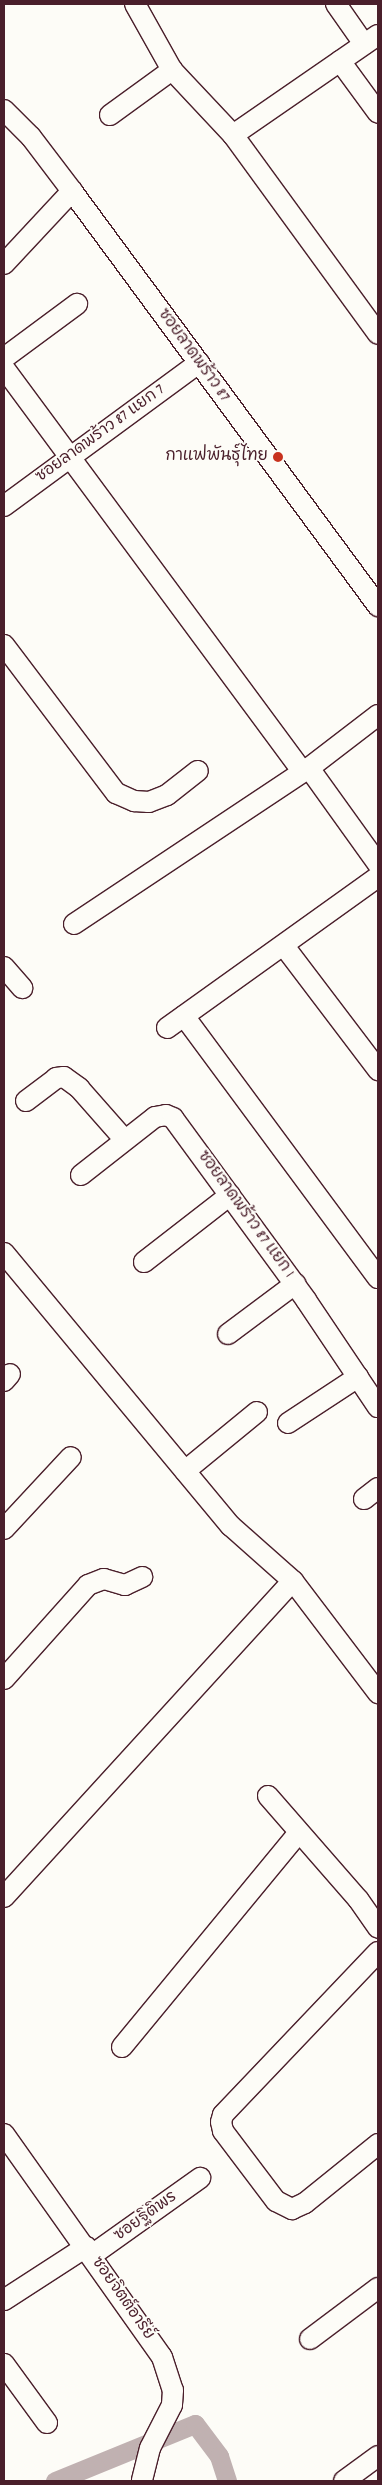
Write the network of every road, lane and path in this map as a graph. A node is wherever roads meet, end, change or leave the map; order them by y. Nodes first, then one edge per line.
1 (135, 4) edge
2 (336, 4) edge
3 (371, 40) edge
4 (340, 61) junction
5 (172, 70) junction
6 (4, 110) edge
7 (378, 113) edge
8 (110, 115) dead end
9 (233, 135) junction
10 (72, 191) junction
11 (4, 264) edge
12 (77, 304) dead end
13 (378, 334) edge
14 (4, 358) edge
15 (199, 363) junction
16 (4, 368) edge
17 (71, 456) junction
18 (4, 506) edge
19 (378, 606) edge
20 (4, 645) edge
21 (378, 716) edge
22 (306, 770) junction
23 (198, 771) dead end
24 (378, 864) edge
25 (378, 877) edge
26 (74, 924) dead end
27 (284, 946) junction
28 (4, 967) edge
29 (22, 988) dead end
30 (184, 1016) junction
31 (167, 1028) dead end
32 (378, 1070) edge
33 (26, 1101) dead end
34 (124, 1139) junction
35 (80, 1175) dead end
36 (230, 1195) junction
37 (4, 1253) edge
38 (144, 1262) dead end
39 (378, 1278) edge
40 (295, 1284) junction
41 (228, 1334) dead end
42 (358, 1377) junction
43 (378, 1407) edge
44 (257, 1412) dead end
45 (288, 1423) dead end
46 (71, 1457) dead end
47 (185, 1471) junction
48 (4, 1529) edge
49 (142, 1577) dead end
50 (292, 1581) junction
51 (4, 1679) edge
52 (378, 1693) edge
53 (268, 1796) dead end
54 (299, 1832) junction
55 (4, 1897) edge
56 (378, 1928) edge
57 (378, 1952) edge
58 (122, 2047) dead end
59 (4, 2134) edge
60 (378, 2144) edge
61 (200, 2178) dead end
62 (89, 2251) junction
63 (378, 2288) edge
64 (4, 2300) edge
65 (310, 2339) dead end
66 (4, 2364) edge
67 (47, 2423) dead end
68 (378, 2456) edge
69 (142, 2481) edge
70 (344, 2481) edge

1 - 5 street
2 - 3 street
3 - 4 street
4 - 7 street
4 - 9 street
5 - 8 street
5 - 9 street
6 - 10 street, ซอยลาดพร้าว 87
9 - 13 street
10 - 11 street
10 - 15 street, ซอยลาดพร้าว 87
12 - 14 street
15 - 17 street, ซอยลาดพร้าว 87 แยก 7
15 - 19 street, ซอยลาดพร้าว 87
16 - 17 street
17 - 18 street, ซอยลาดพร้าว 87 แยก 7
17 - 22 street
20 - 23 street
21 - 22 street
22 - 24 street
22 - 26 street
25 - 27 street
27 - 30 street
27 - 32 street
28 - 29 street
30 - 31 street
30 - 39 street
33 - 34 street
34 - 35 street, ซอยลาดพร้าว 87 แยก 1
34 - 36 street, ซอยลาดพร้าว 87 แยก 1
36 - 38 street
36 - 40 street, ซอยลาดพร้าว 87 แยก 1
37 - 47 street
40 - 41 street
40 - 42 street, ซอยลาดพร้าว 87 แยก 1
42 - 43 street, ซอยลาดพร้าว 87 แยก 1
42 - 45 street
44 - 47 street
46 - 48 street
47 - 50 street
49 - 51 street
50 - 52 street
50 - 55 street
53 - 54 street
54 - 56 street
54 - 58 street
57 - 60 street
59 - 62 street, ซอยจิตต์อารีย์
61 - 62 street, ซอยฐิติพร
62 - 64 street, ซอยฐิติพร
62 - 69 street, ซอยจิตต์อารีย์
63 - 65 street
66 - 67 street
68 - 70 street

